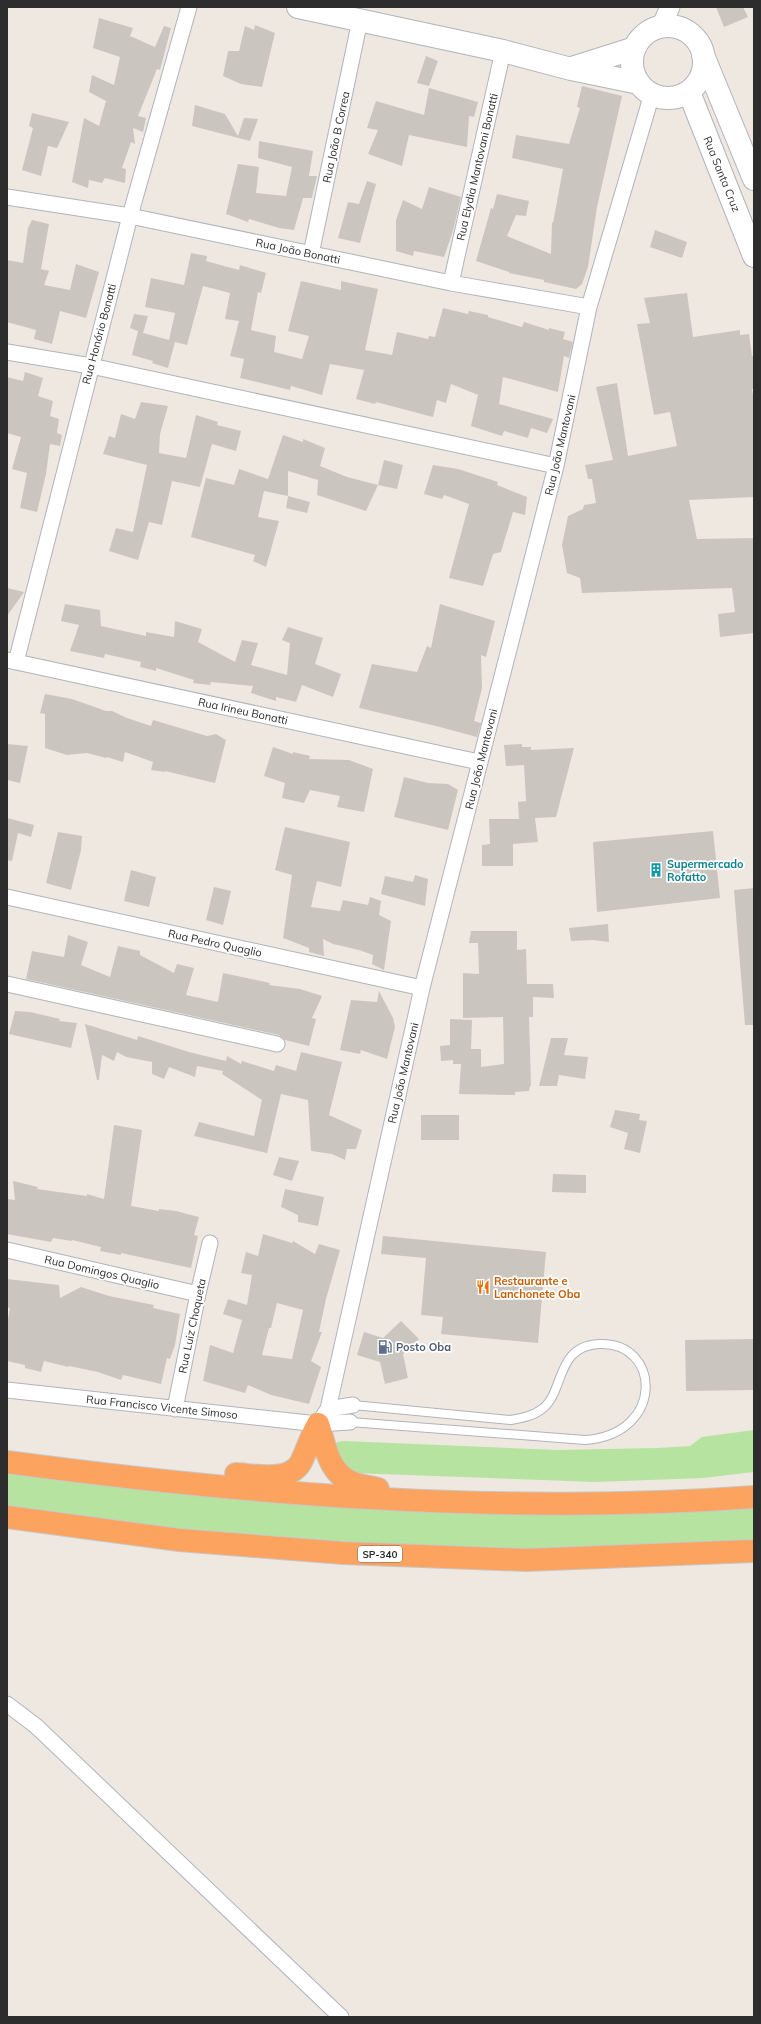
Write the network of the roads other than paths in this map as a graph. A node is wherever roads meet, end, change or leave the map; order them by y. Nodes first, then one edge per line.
1 (189, 7) edge
2 (298, 7) edge
3 (670, 7) edge
4 (360, 20) junction
5 (661, 27) junction
6 (635, 48) junction
7 (502, 51) junction
8 (702, 52) junction
9 (571, 69) junction
10 (646, 89) junction
11 (688, 92) junction
12 (754, 179) edge
13 (754, 184) edge
14 (730, 194) junction
15 (7, 196) edge
16 (130, 216) junction
17 (312, 254) junction
18 (754, 256) edge
19 (451, 283) junction
20 (589, 307) junction
21 (7, 352) edge
22 (91, 366) junction
23 (556, 466) junction
24 (12, 661) edge
25 (479, 762) junction
26 (7, 897) edge
27 (7, 984) edge
28 (422, 988) junction
29 (277, 1044) dead end
30 (210, 1243) dead end
31 (7, 1250) edge
32 (198, 1294) junction
33 (7, 1390) edge
34 (353, 1405) joint
35 (175, 1409) junction
36 (323, 1417) junction
37 (350, 1422) joint
38 (7, 1462) edge
39 (158, 1480) junction
40 (754, 1482) edge
41 (754, 1497) edge
42 (422, 1500) junction
43 (600, 1503) junction
44 (7, 1517) edge
45 (754, 1551) edge
46 (526, 1560) junction
47 (754, 1566) edge
48 (7, 1704) edge
49 (342, 2017) edge

1 - 16 street, Rua Honório Bonatti
2 - 4 main road
3 - 5 street
4 - 7 main road
4 - 17 street, Rua João B Correa
5 - 6 main road
5 - 8 main road
6 - 9 main road
6 - 10 main road
7 - 9 main road
7 - 19 street, Rua Elydia Mantovani Bonatti
8 - 11 main road
8 - 12 main road
9 - 10 main road
10 - 11 main road
10 - 20 street, Rua João Mantovani
11 - 14 main road, Rua Santa Cruz
13 - 14 main road
14 - 18 main road, Rua Santa Cruz
15 - 16 street, Rua João Bonatti
16 - 17 street, Rua João Bonatti
16 - 22 street, Rua Honório Bonatti
17 - 19 street, Rua João Bonatti
19 - 20 street, Rua João Bonatti
20 - 23 street, Rua João Mantovani
21 - 22 street
22 - 23 street
22 - 24 street, Rua Honório Bonatti
23 - 25 street, Rua João Mantovani
24 - 25 street, Rua Irineu Bonatti
25 - 28 street, Rua João Mantovani
26 - 28 street, Rua Pedro Quaglio
27 - 29 street
28 - 36 street, Rua João Mantovani
30 - 32 street, Rua Luiz Choqueta
31 - 32 street, Rua Domingos Quaglio
32 - 35 street, Rua Luiz Choqueta
33 - 35 street, Rua Francisco Vicente Simoso
34 - 36 street
34 - 37 lane
35 - 36 street, Rua Francisco Vicente Simoso
36 - 37 street
36 - 39 highway
36 - 42 highway
38 - 39 highway
39 - 42 highway
40 - 43 highway
41 - 43 highway
42 - 43 highway
44 - 46 highway, SP-340
45 - 46 highway, SP-340
46 - 47 highway
48 - 49 street

